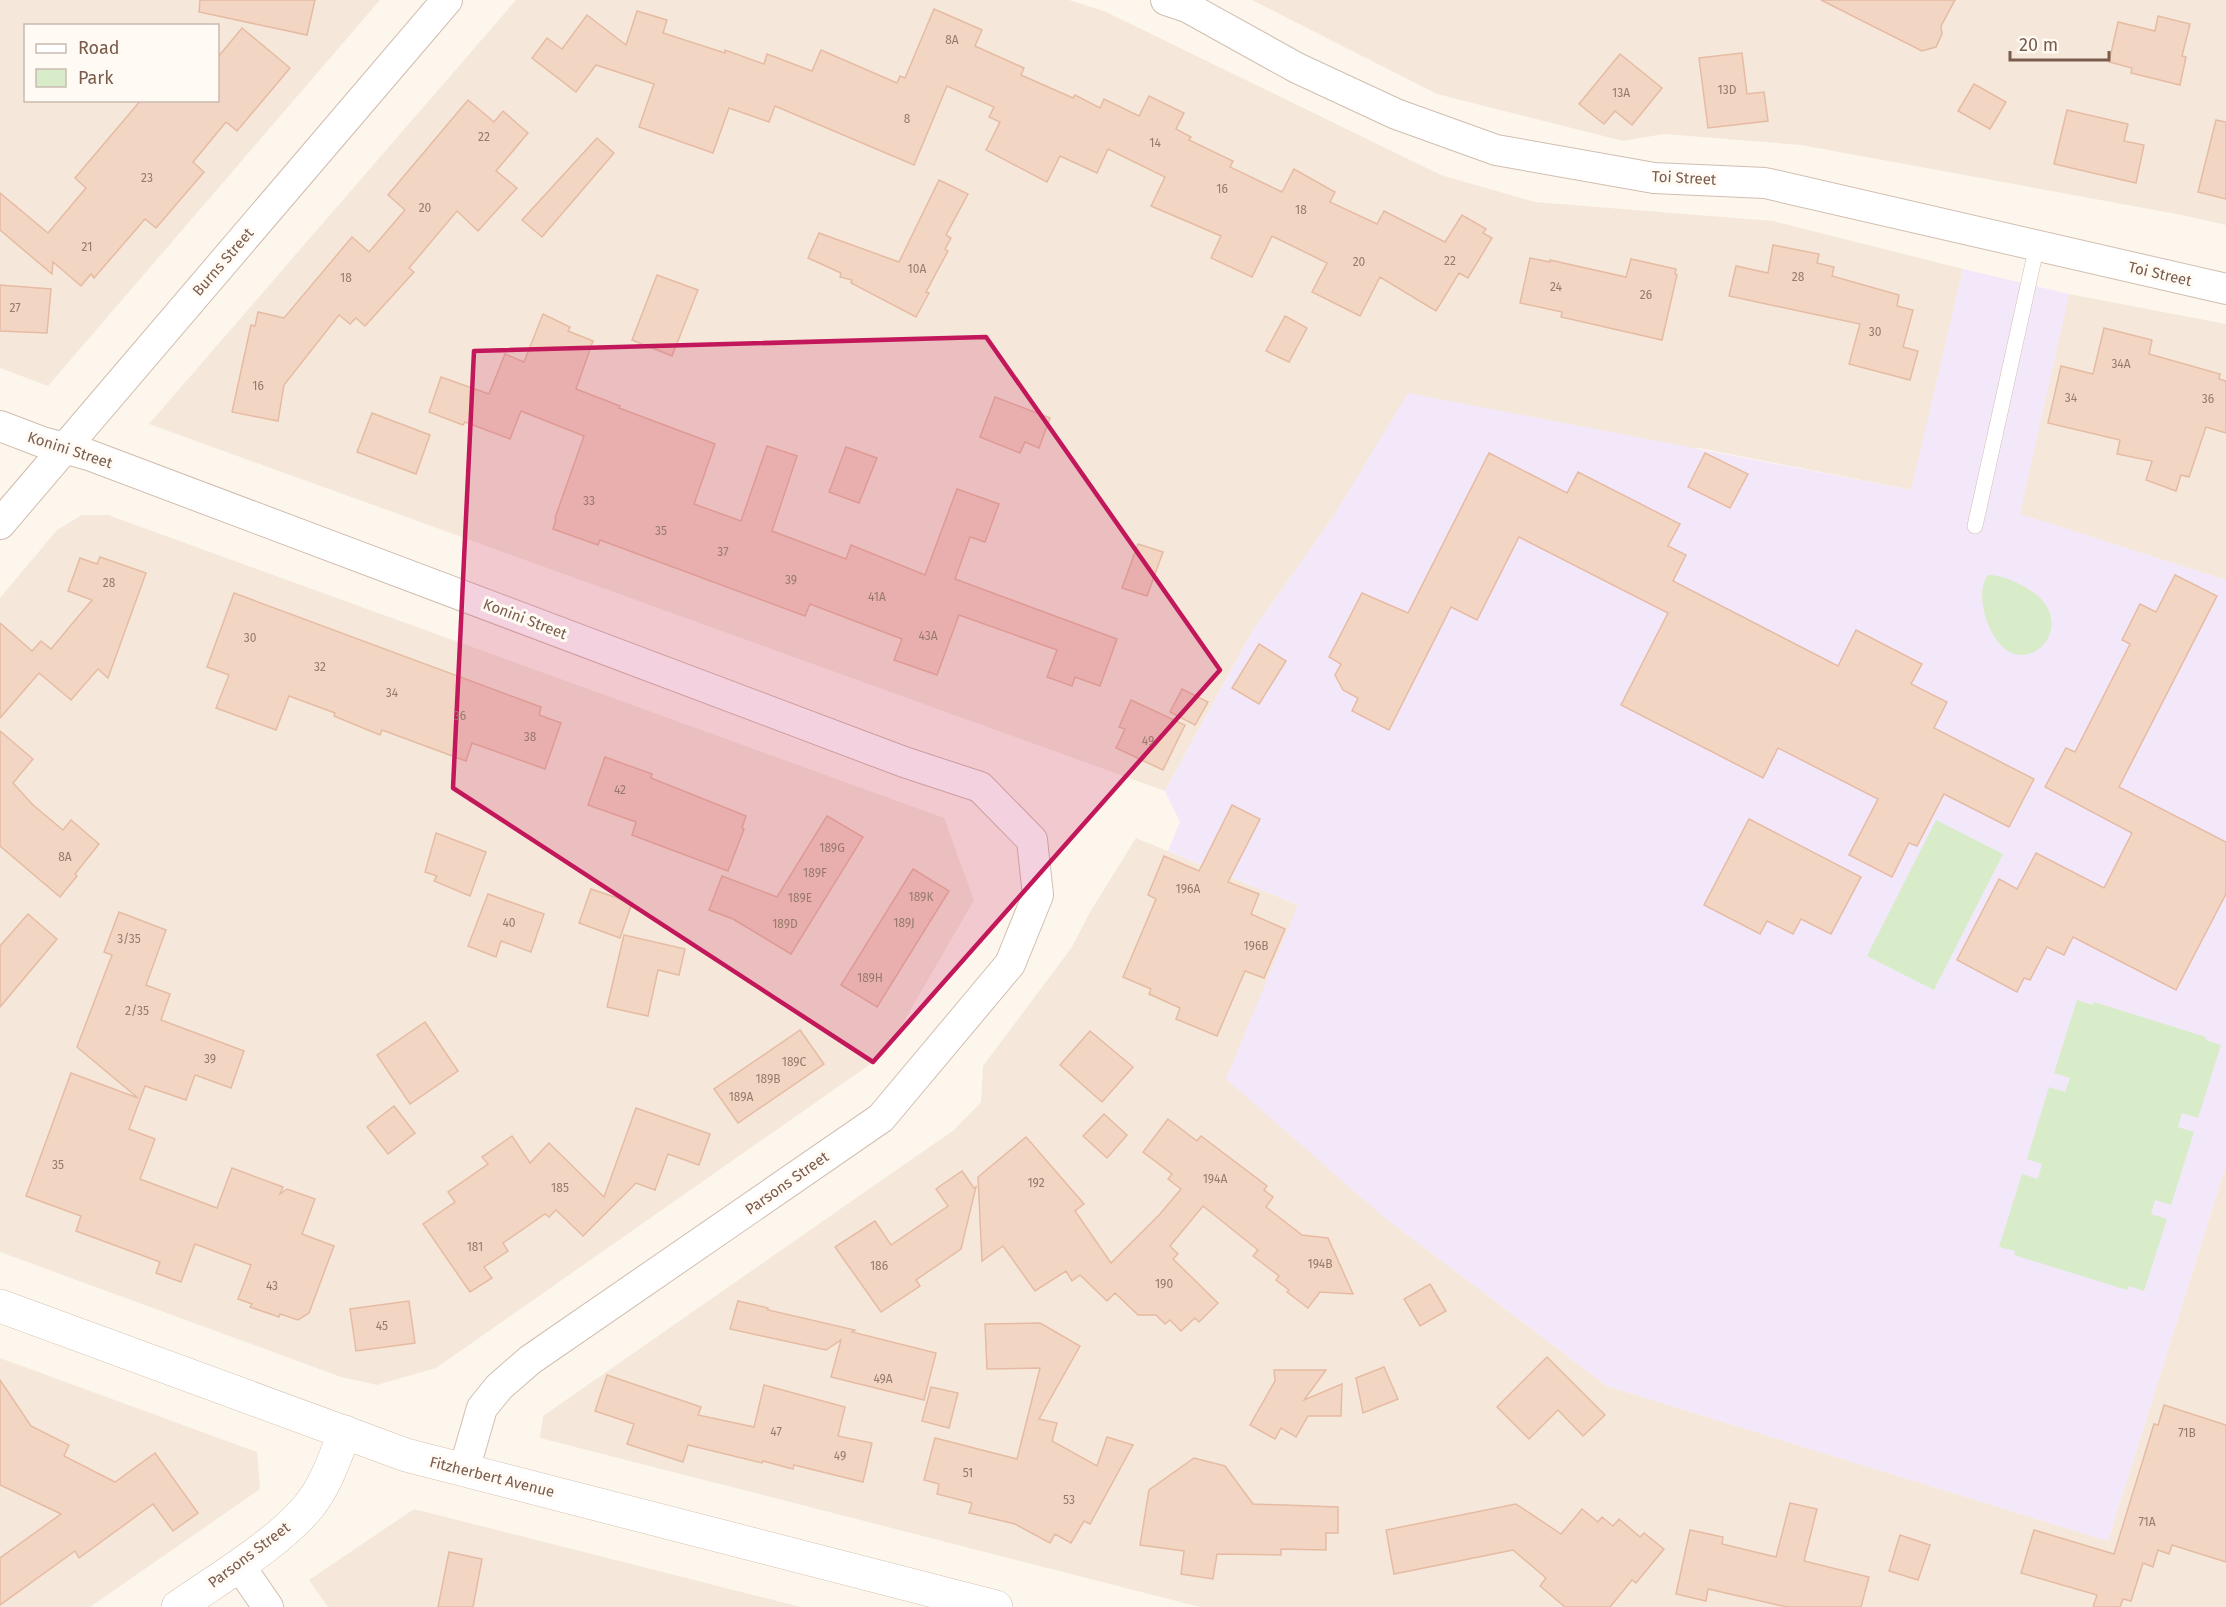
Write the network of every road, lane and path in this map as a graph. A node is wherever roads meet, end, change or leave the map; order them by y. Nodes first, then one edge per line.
1 (447, 0) edge
2 (1166, 0) edge
3 (2037, 245) junction
4 (2226, 289) edge
5 (0, 426) edge
6 (64, 448) junction
7 (0, 524) edge
8 (1975, 526) dead end
9 (1032, 840) joint
10 (0, 1306) edge
11 (345, 1432) junction
12 (464, 1470) junction
13 (239, 1565) junction
14 (178, 1607) edge
15 (268, 1607) edge
16 (996, 1607) edge

1 - 6 street, Burns Street
2 - 3 street, Toi Street
3 - 4 street, Toi Street
3 - 8 lane
5 - 6 street, Konini Street
6 - 7 street, Burns Street
6 - 9 street, Konini Street
9 - 12 street, Parsons Street
10 - 11 main road, Fitzherbert Avenue
11 - 12 main road, Fitzherbert Avenue
11 - 13 main road, Parsons Street
12 - 16 main road, Fitzherbert Avenue
13 - 14 main road, Parsons Street
13 - 15 street

